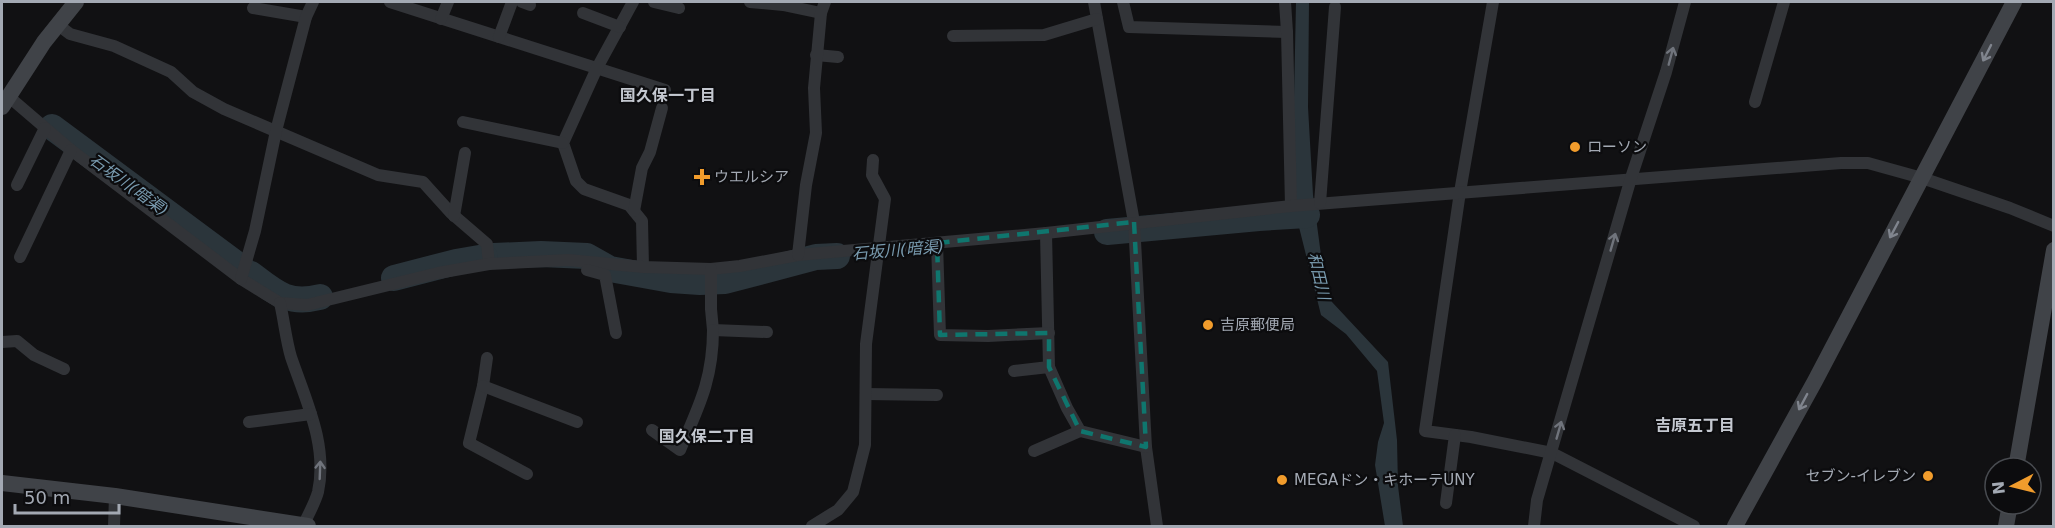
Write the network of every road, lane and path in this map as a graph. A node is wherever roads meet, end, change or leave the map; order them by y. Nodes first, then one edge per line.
1 (76, 2) edge
2 (313, 2) edge
3 (390, 2) edge
4 (448, 2) edge
5 (512, 2) edge
6 (633, 2) edge
7 (654, 2) edge
8 (750, 2) edge
9 (1094, 2) edge
10 (1123, 2) edge
11 (1285, 2) edge
12 (1493, 2) edge
13 (1685, 2) edge
14 (1784, 2) edge
15 (2014, 2) edge
16 (783, 3) edge
17 (823, 7) edge
18 (1335, 7) dead end
19 (254, 8) dead end
20 (680, 8) dead end
21 (583, 13) dead end
22 (306, 17) junction
23 (441, 19) junction
24 (1097, 19) junction
25 (57, 24) junction
26 (620, 27) junction
27 (1287, 32) junction
28 (953, 36) dead end
29 (499, 37) junction
30 (816, 55) junction
31 (838, 57) dead end
32 (597, 68) junction
33 (665, 90) dead end
34 (4, 102) edge
35 (1755, 102) dead end
36 (662, 108) dead end
37 (463, 122) dead end
38 (45, 128) junction
39 (276, 132) junction
40 (563, 143) junction
41 (71, 150) junction
42 (465, 153) dead end
43 (873, 160) dead end
44 (1631, 178) junction
45 (1922, 178) junction
46 (17, 185) dead end
47 (1460, 192) junction
48 (1320, 203) junction
49 (1291, 206) junction
50 (634, 211) junction
51 (454, 216) junction
52 (1134, 223) junction
53 (2054, 226) edge
54 (1046, 237) junction
55 (937, 247) junction
56 (2054, 250) edge
57 (879, 254) junction
58 (798, 255) junction
59 (20, 257) dead end
60 (489, 264) junction
61 (590, 266) junction
62 (643, 267) junction
63 (711, 269) junction
64 (242, 279) junction
65 (280, 303) junction
66 (713, 330) junction
67 (767, 332) dead end
68 (616, 333) dead end
69 (1049, 333) junction
70 (2, 342) edge
71 (487, 358) dead end
72 (1049, 367) junction
73 (64, 369) dead end
74 (1014, 371) dead end
75 (483, 386) junction
76 (866, 394) junction
77 (937, 395) dead end
78 (311, 414) junction
79 (249, 422) dead end
80 (577, 422) dead end
81 (652, 430) dead end
82 (1080, 430) junction
83 (1455, 435) junction
84 (1146, 447) junction
85 (1034, 451) dead end
86 (1552, 453) junction
87 (2018, 456) edge
88 (527, 474) dead end
89 (2, 483) edge
90 (114, 496) junction
91 (1446, 503) dead end
92 (114, 526) edge
93 (299, 526) edge
94 (812, 526) edge
95 (1157, 526) edge
96 (1534, 526) edge
97 (1694, 526) edge
98 (1736, 526) edge

1 - 25 street
2 - 22 street
3 - 23 street
4 - 23 street
5 - 29 street
6 - 26 street
7 - 20 street
8 - 16 street
9 - 24 street
10 - 27 street
11 - 27 street
12 - 47 street
44 -> 13 street
14 - 35 street
15 -> 45 street
16 - 17 street
17 - 30 street
18 - 48 street
19 - 22 street
21 - 26 street
22 - 39 street
23 - 29 street
24 - 28 street
24 - 52 street
25 - 34 street
25 - 39 street
26 - 32 street
27 - 49 street
29 - 32 street
30 - 31 street
30 - 58 street
32 - 33 street
32 - 40 street
34 - 38 street
36 - 50 street
37 - 40 street
38 - 41 street
38 - 46 street
39 - 51 street
39 - 64 street
40 - 50 street
41 - 59 street
41 - 64 street
42 - 51 street
43 - 57 street
44 - 45 street
44 - 47 street
86 -> 44 street
45 - 53 street
45 -> 98 street
47 - 48 street
47 - 83 street
48 - 49 street
49 - 52 street
50 - 62 street
51 - 60 street
52 - 54 street
52 - 84 street
54 - 55 street
54 - 69 street
55 - 57 street
55 - 69 street
56 - 87 street
57 - 58 street
57 - 76 street
58 - 63 street
60 - 61 street
60 - 65 street
61 - 62 street
61 - 68 street
62 - 63 street
63 - 66 street
64 - 65 street
65 - 78 street
66 - 67 street
66 - 81 street
69 - 72 street
70 - 73 street
71 - 75 street
72 - 74 street
72 - 82 street
75 - 80 street
75 - 88 street
76 - 77 street
76 - 94 street
78 - 79 street
93 -> 78 street
82 - 84 street
82 - 85 street
83 - 86 street
83 - 91 street
84 - 95 street
86 - 96 street
86 - 97 street
89 - 90 street
90 - 92 street
90 - 93 street

